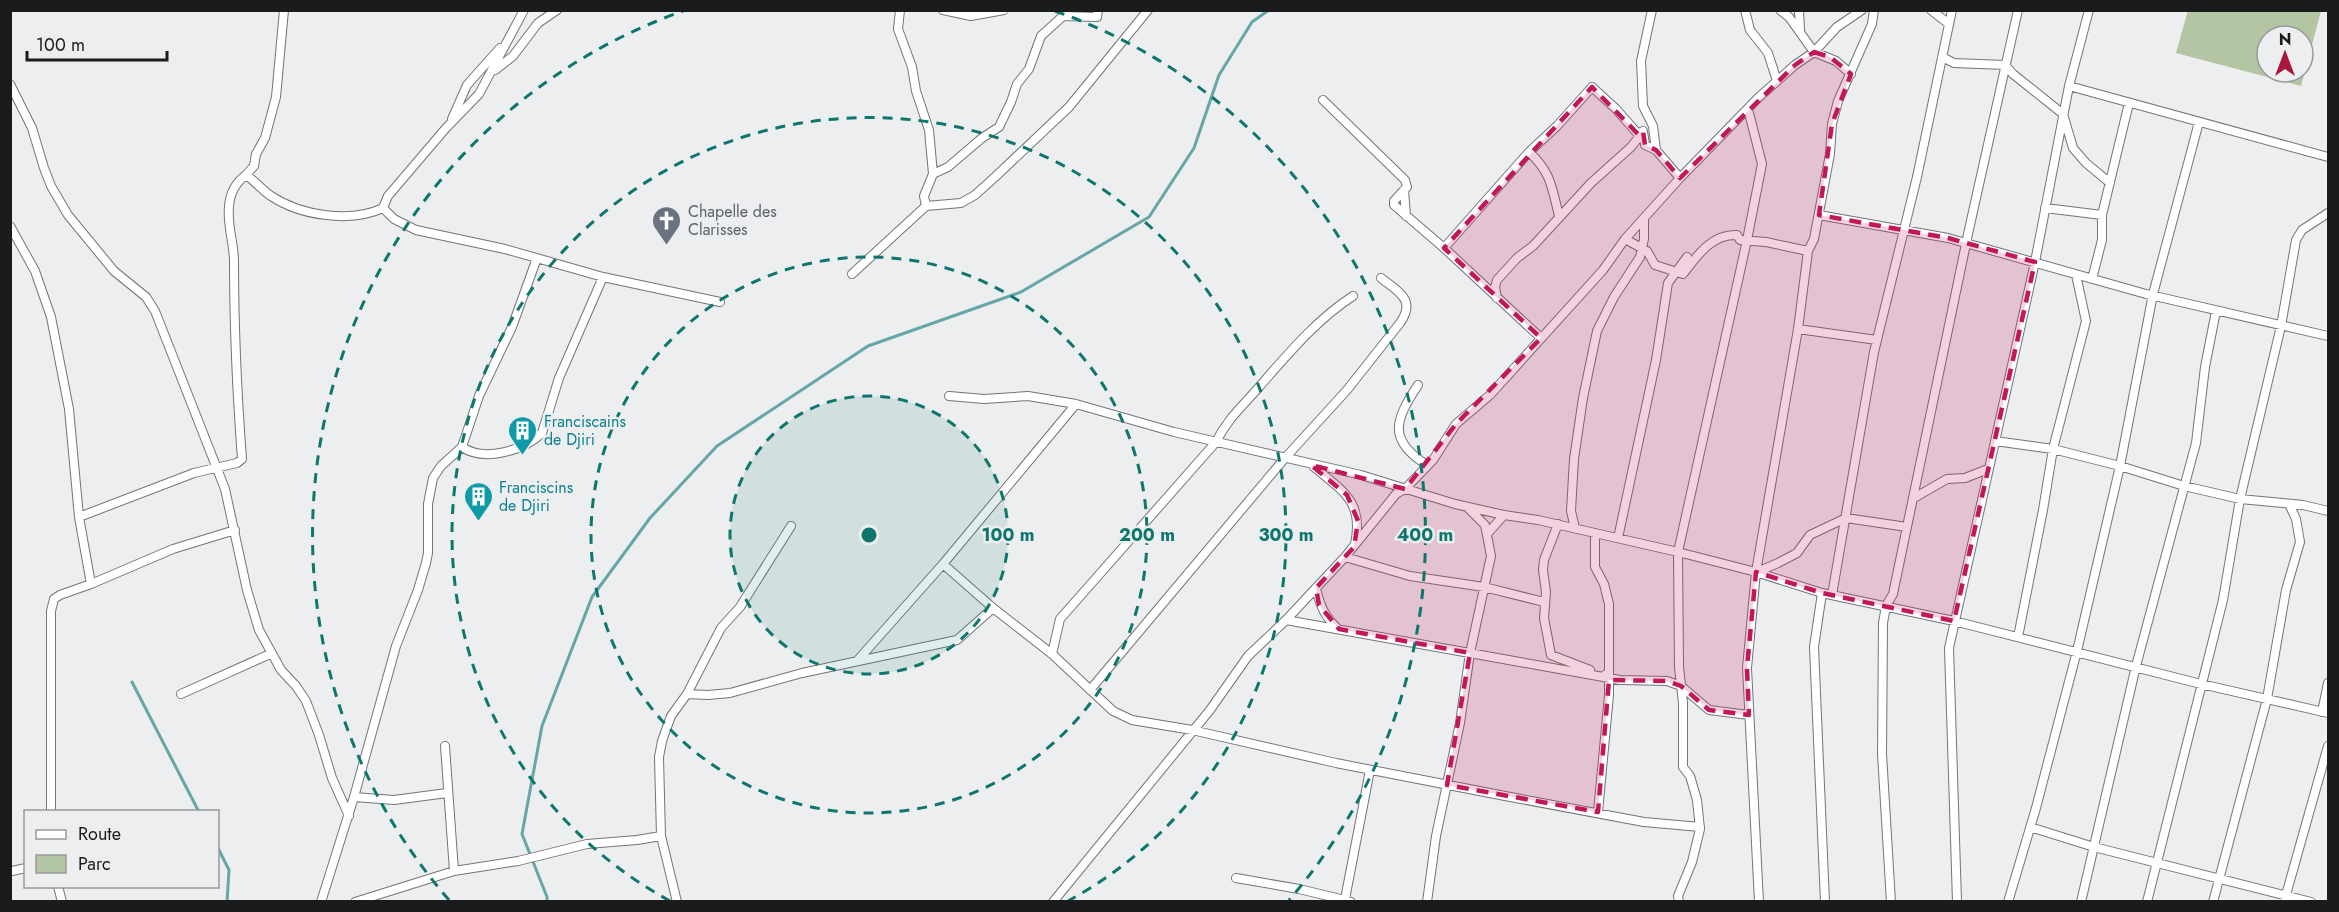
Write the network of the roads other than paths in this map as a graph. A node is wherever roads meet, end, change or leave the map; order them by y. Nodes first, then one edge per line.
1 (284, 10) edge
2 (524, 10) edge
3 (557, 10) edge
4 (900, 10) edge
5 (944, 10) edge
6 (1004, 10) edge
7 (1098, 10) edge
8 (1148, 10) edge
9 (1652, 10) edge
10 (1745, 10) edge
11 (1780, 10) edge
12 (1799, 10) edge
13 (1862, 10) edge
14 (1874, 10) edge
15 (1931, 10) edge
16 (1952, 10) edge
17 (2018, 10) edge
18 (2089, 10) edge
19 (1949, 24) junction
20 (1800, 32) junction
21 (506, 41) junction
22 (1814, 52) junction
23 (1942, 57) junction
24 (2005, 65) junction
25 (492, 72) junction
26 (1851, 74) junction
27 (1777, 81) junction
28 (10, 84) edge
29 (2069, 86) junction
30 (1323, 100) dead end
31 (2129, 102) junction
32 (1748, 108) junction
33 (2063, 114) junction
34 (2199, 122) junction
35 (449, 125) junction
36 (1644, 131) junction
37 (1656, 150) junction
38 (1528, 152) junction
39 (2328, 157) edge
40 (933, 174) junction
41 (246, 175) junction
42 (1680, 178) junction
43 (2110, 183) junction
44 (926, 206) junction
45 (383, 208) junction
46 (2045, 208) junction
47 (2328, 213) edge
48 (1819, 215) junction
49 (2102, 215) junction
50 (1559, 216) junction
51 (1644, 218) junction
52 (10, 226) edge
53 (1905, 229) junction
54 (1624, 239) junction
55 (1747, 240) junction
56 (1966, 244) junction
57 (1444, 248) junction
58 (1642, 249) junction
59 (1808, 251) junction
60 (1687, 257) dead end
61 (537, 258) junction
62 (2035, 262) junction
63 (1675, 272) junction
64 (852, 274) dead end
65 (2076, 275) junction
66 (603, 277) junction
67 (1381, 278) dead end
68 (2092, 279) junction
69 (2153, 294) junction
70 (1353, 296) dead end
71 (1497, 298) junction
72 (720, 302) dead end
73 (2216, 311) junction
74 (2281, 326) junction
75 (1798, 329) junction
76 (2328, 336) edge
77 (1541, 338) junction
78 (1877, 340) junction
79 (1418, 385) dead end
80 (949, 396) dead end
81 (1076, 404) junction
82 (1995, 441) junction
83 (1216, 442) junction
84 (462, 447) junction
85 (2053, 449) junction
86 (1285, 458) junction
87 (1311, 465) junction
88 (1427, 465) junction
89 (217, 466) junction
90 (2121, 466) junction
91 (1988, 469) junction
92 (2184, 486) junction
93 (1405, 489) junction
94 (1914, 498) junction
95 (2240, 499) junction
96 (2289, 504) junction
97 (1466, 507) junction
98 (2328, 511) edge
99 (1504, 515) junction
100 (79, 517) junction
101 (1846, 518) junction
102 (1558, 524) junction
103 (791, 526) dead end
104 (1907, 527) junction
105 (1575, 528) junction
106 (235, 530) junction
107 (1595, 533) junction
108 (1487, 534) junction
109 (1618, 538) junction
110 (1354, 547) junction
111 (1678, 552) junction
112 (1346, 557) junction
113 (943, 564) junction
114 (1756, 572) junction
115 (91, 585) junction
116 (1484, 587) junction
117 (1316, 588) junction
118 (1822, 593) junction
119 (1832, 595) junction
120 (1544, 602) junction
121 (1886, 606) junction
122 (993, 608) junction
123 (1286, 620) junction
124 (1954, 621) junction
125 (1339, 629) junction
126 (2018, 637) junction
127 (2077, 651) junction
128 (1470, 653) junction
129 (270, 654) junction
130 (1053, 654) junction
131 (857, 661) junction
132 (2136, 666) junction
133 (1609, 677) junction
134 (2328, 683) edge
135 (2202, 684) junction
136 (1681, 686) junction
137 (1089, 690) junction
138 (181, 694) dead end
139 (687, 694) junction
140 (2267, 699) junction
141 (2325, 712) edge
142 (1749, 715) junction
143 (1192, 730) junction
144 (445, 746) dead end
145 (2328, 746) edge
146 (1370, 770) junction
147 (1447, 785) junction
148 (447, 792) junction
149 (354, 797) junction
150 (51, 810) edge
151 (1598, 812) junction
152 (349, 816) junction
153 (1700, 827) junction
154 (2030, 827) junction
155 (661, 836) junction
156 (2094, 847) junction
157 (2157, 861) junction
158 (24, 868) edge
159 (12, 871) dead end
160 (454, 871) junction
161 (2219, 877) junction
162 (1236, 878) dead end
163 (2285, 898) edge
164 (374, 899) edge
165 (1348, 901) edge
166 (321, 902) edge
167 (355, 902) edge
168 (677, 902) edge
169 (1053, 902) edge
170 (1426, 902) edge
171 (1679, 902) edge
172 (1759, 902) edge
173 (1825, 902) edge
174 (1891, 902) edge
175 (1957, 902) edge
176 (2008, 902) edge
177 (2081, 902) edge
178 (2147, 902) edge
179 (2213, 902) edge
180 (2312, 902) edge

1 - 41 street
2 - 21 street
3 - 25 street
4 - 40 street
5 - 6 street
7 - 40 street
8 - 44 street
9 - 37 street
10 - 27 street
11 - 20 street
12 - 20 street
13 - 22 street
14 - 26 street
15 - 19 street
16 - 19 street
17 - 24 street
18 - 29 street
19 - 23 street
20 - 22 street
21 - 25 street
21 - 35 street
22 - 26 street
22 - 27 street
23 - 24 street
23 - 53 street
24 - 33 street
24 - 56 street
25 - 35 street
26 - 48 street
27 - 32 street
28 - 89 street
29 - 31 street
29 - 33 street
30 - 57 street
31 - 34 street
31 - 43 street
32 - 42 street
32 - 55 street
33 - 43 street
33 - 46 street
34 - 39 street
34 - 69 street
35 - 45 street
36 - 37 street
36 - 38 street
36 - 50 street
37 - 42 street
38 - 50 street
38 - 57 street
40 - 44 street
41 - 45 street
41 - 89 street
42 - 51 street
43 - 49 street
44 - 64 street
45 - 61 street
46 - 49 street
46 - 62 street
47 - 74 street
48 - 53 street
48 - 59 street
49 - 68 street
50 - 71 street
51 - 54 street
51 - 58 street
52 - 100 street
53 - 56 street
53 - 78 street
54 - 58 street
54 - 77 street
55 - 59 street
55 - 63 street
55 - 111 street
56 - 62 street
56 - 94 street
57 - 71 street
58 - 63 street
58 - 105 street
59 - 75 street
60 - 63 street
61 - 66 street
61 - 84 street
62 - 65 street
62 - 82 street
63 - 109 street
65 - 68 street
65 - 85 street
66 - 72 street
66 - 84 street
67 - 86 street
68 - 69 street
69 - 73 street
69 - 90 street
70 - 83 street
71 - 77 street
73 - 74 street
73 - 92 street
74 - 76 street
74 - 95 street
75 - 78 street
75 - 114 street
77 - 88 street
78 - 101 street
79 - 88 street
80 - 81 street
81 - 83 street
81 - 113 street
82 - 85 street
82 - 91 street
83 - 86 street
83 - 130 street
84 - 149 street
85 - 90 street
85 - 126 street
86 - 87 street
86 - 137 street
87 - 93 street
87 - 110 street
88 - 93 street
89 - 100 street
89 - 106 street
90 - 92 street
90 - 127 street
91 - 94 street
91 - 124 street
92 - 95 street
92 - 132 street
93 - 97 street
93 - 110 street
94 - 104 street
95 - 96 street
95 - 135 street
96 - 98 street
96 - 140 street
97 - 99 street
97 - 108 street
99 - 102 street
99 - 108 street
100 - 115 street
101 - 104 street
101 - 114 street
101 - 119 street
102 - 105 street
102 - 120 street
103 - 139 street
104 - 121 street
105 - 107 street
106 - 115 street
106 - 129 street
107 - 109 street
107 - 133 street
108 - 116 street
109 - 111 street
110 - 112 street
111 - 114 street
111 - 136 street
112 - 116 street
112 - 117 street
113 - 122 street
113 - 131 street
114 - 118 street
114 - 142 street
115 - 150 street
116 - 120 street
116 - 128 street
117 - 123 street
117 - 125 street
118 - 119 street
118 - 173 street
119 - 121 street
120 - 133 street
121 - 124 street
121 - 174 street
122 - 130 street
122 - 131 street
123 - 125 street
123 - 143 street
124 - 126 street
124 - 175 street
125 - 128 street
126 - 127 street
127 - 132 street
127 - 154 street
128 - 133 street
128 - 147 street
129 - 138 street
129 - 152 street
130 - 137 street
131 - 139 street
132 - 135 street
132 - 156 street
133 - 136 street
133 - 151 street
134 - 141 street
135 - 140 street
135 - 157 street
136 - 142 street
136 - 153 street
137 - 143 street
139 - 155 street
140 - 141 street
140 - 161 street
142 - 172 street
143 - 146 street
143 - 169 street
144 - 148 street
145 - 163 street
146 - 147 street
146 - 165 street
147 - 151 street
147 - 170 street
148 - 149 street
148 - 160 street
149 - 152 street
151 - 153 street
152 - 166 street
153 - 171 street
154 - 156 street
154 - 176 street
155 - 160 street
155 - 168 street
156 - 157 street
156 - 177 street
157 - 161 street
157 - 178 street
158 - 159 street
160 - 164 street
161 - 163 street
161 - 179 street
162 - 165 street
163 - 180 street
164 - 167 street

